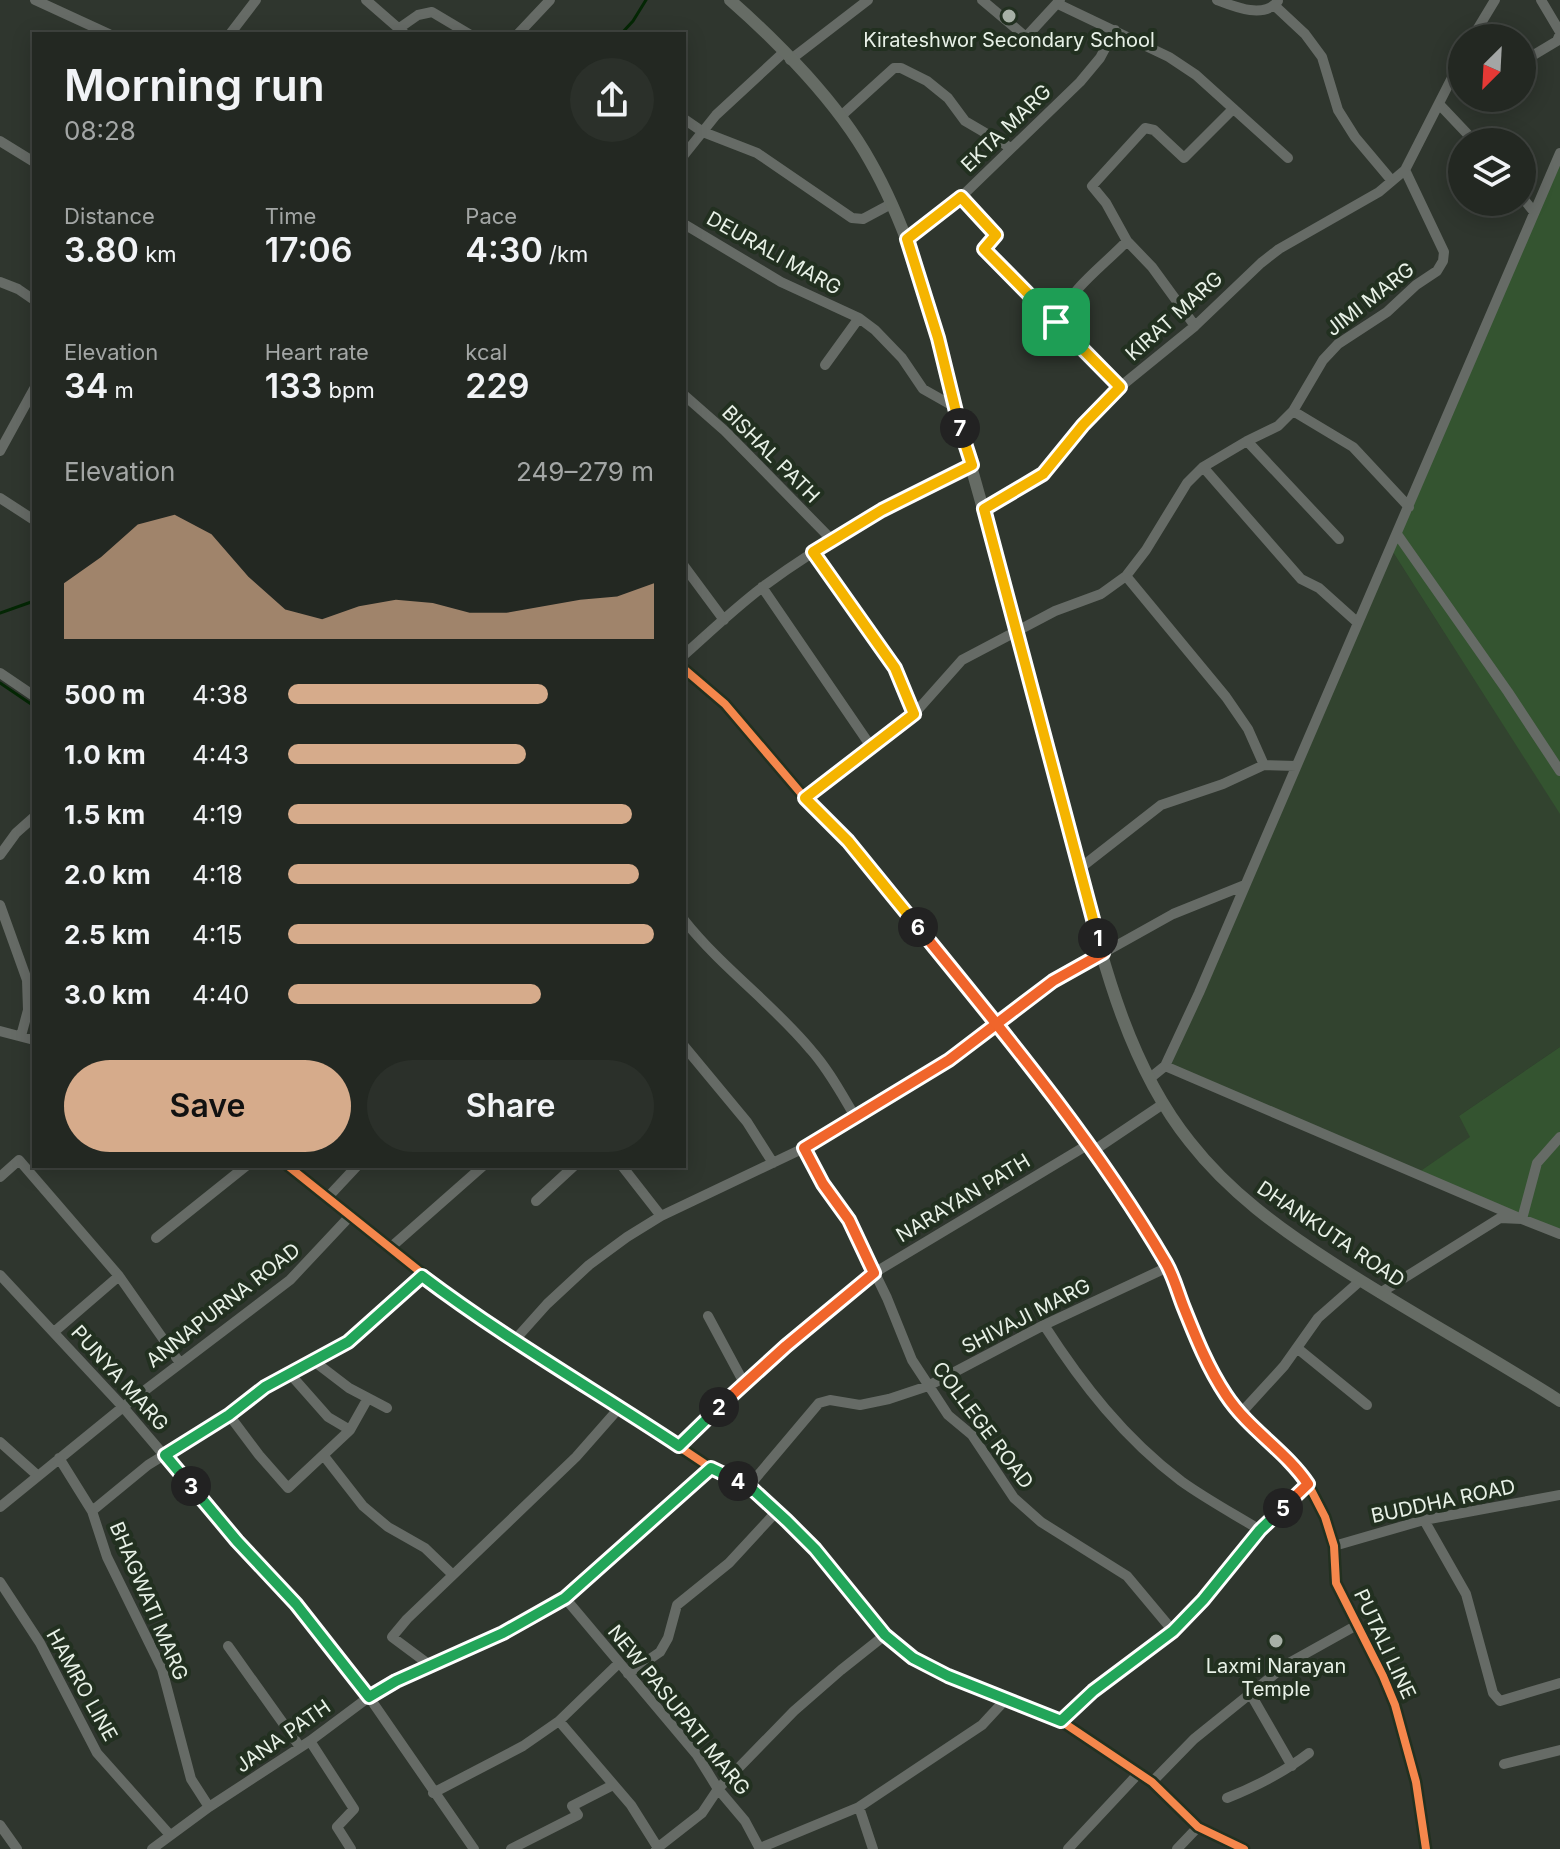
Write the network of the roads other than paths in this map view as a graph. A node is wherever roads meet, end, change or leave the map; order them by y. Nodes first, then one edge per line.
1 (35, 0) edge
2 (256, 0) edge
3 (550, 0) edge
4 (730, 0) edge
5 (868, 0) edge
6 (982, 0) edge
7 (1217, 0) edge
8 (1495, 0) edge
9 (1541, 0) edge
10 (369, 1) edge
11 (1059, 2) edge
12 (1277, 3) edge
13 (1480, 24) edge
14 (1115, 30) junction
15 (105, 32) edge
16 (232, 32) edge
17 (402, 32) edge
18 (466, 32) edge
19 (520, 32) edge
20 (1560, 33) edge
21 (1536, 54) edge
22 (787, 57) junction
23 (1448, 86) edge
24 (1439, 104) junction
25 (1233, 109) junction
26 (841, 116) junction
27 (686, 120) edge
28 (1462, 128) edge
29 (703, 132) junction
30 (0, 141) edge
31 (1011, 148) junction
32 (686, 153) edge
33 (1560, 153) edge
34 (1288, 158) dead end
35 (32, 161) edge
36 (1405, 170) junction
37 (1392, 181) junction
38 (961, 197) junction
39 (891, 204) junction
40 (1536, 207) edge
41 (1532, 216) edge
42 (686, 225) edge
43 (907, 239) junction
44 (1127, 241) junction
45 (0, 282) edge
46 (32, 299) edge
47 (859, 318) junction
48 (1056, 322) junction
49 (1195, 326) junction
50 (825, 365) dead end
51 (1120, 387) junction
52 (32, 393) edge
53 (686, 397) edge
54 (953, 406) junction
55 (1293, 411) junction
56 (1247, 441) junction
57 (0, 451) edge
58 (972, 465) junction
59 (1203, 467) junction
60 (0, 498) edge
61 (1409, 507) junction
62 (984, 509) junction
63 (32, 519) edge
64 (1397, 534) junction
65 (1339, 539) dead end
66 (832, 540) junction
67 (813, 552) junction
68 (686, 569) edge
69 (1126, 576) junction
70 (762, 587) junction
71 (724, 620) junction
72 (1358, 623) junction
73 (1015, 630) junction
74 (686, 653) edge
75 (686, 671) edge
76 (0, 673) edge
77 (32, 695) edge
78 (914, 714) junction
79 (872, 748) junction
80 (1264, 765) junction
81 (1296, 766) junction
82 (1560, 771) edge
83 (805, 798) junction
84 (32, 819) edge
85 (0, 855) edge
86 (1079, 869) junction
87 (1245, 885) junction
88 (0, 905) edge
89 (686, 922) edge
90 (1103, 953) junction
91 (32, 970) edge
92 (27, 980) junction
93 (996, 1024) junction
94 (0, 1031) edge
95 (21, 1036) junction
96 (32, 1039) edge
97 (686, 1048) edge
98 (695, 1058) junction
99 (686, 1065) edge
100 (1165, 1066) junction
101 (1149, 1079) junction
102 (1163, 1104) junction
103 (856, 1118) junction
104 (1560, 1137) edge
105 (804, 1148) junction
106 (1091, 1148) junction
107 (773, 1163) junction
108 (244, 1168) edge
109 (291, 1168) edge
110 (355, 1168) edge
111 (481, 1168) edge
112 (572, 1168) edge
113 (624, 1168) edge
114 (0, 1177) edge
115 (328, 1197) junction
116 (536, 1201) dead end
117 (351, 1215) junction
118 (661, 1216) junction
119 (1522, 1219) junction
120 (1560, 1234) edge
121 (156, 1238) dead end
122 (390, 1248) junction
123 (1168, 1267) junction
124 (874, 1273) junction
125 (0, 1275) edge
126 (119, 1276) junction
127 (422, 1276) junction
128 (1360, 1281) junction
129 (1380, 1293) junction
130 (708, 1316) dead end
131 (1044, 1325) junction
132 (54, 1332) junction
133 (513, 1342) junction
134 (1297, 1348) junction
135 (315, 1362) junction
136 (180, 1363) junction
137 (290, 1374) junction
138 (744, 1383) junction
139 (928, 1386) junction
140 (368, 1398) junction
141 (1560, 1401) edge
142 (1367, 1405) dead end
143 (123, 1407) junction
144 (620, 1407) junction
145 (387, 1408) dead end
146 (1241, 1413) junction
147 (229, 1415) junction
148 (350, 1430) junction
149 (0, 1442) edge
150 (679, 1446) junction
151 (165, 1455) junction
152 (324, 1456) junction
153 (59, 1458) junction
154 (711, 1468) junction
155 (37, 1475) junction
156 (1308, 1484) junction
157 (749, 1486) junction
158 (1560, 1495) edge
159 (0, 1507) edge
160 (92, 1511) junction
161 (777, 1511) junction
162 (1424, 1520) junction
163 (1260, 1530) junction
164 (1334, 1546) junction
165 (453, 1575) junction
166 (0, 1582) edge
167 (565, 1598) junction
168 (1357, 1625) junction
169 (1173, 1631) junction
170 (885, 1635) junction
171 (228, 1646) dead end
172 (619, 1663) junction
173 (431, 1666) junction
174 (628, 1674) junction
175 (1560, 1683) edge
176 (1250, 1693) junction
177 (369, 1697) junction
178 (1006, 1699) junction
179 (559, 1721) junction
180 (1061, 1721) junction
181 (310, 1741) junction
182 (300, 1747) junction
183 (1560, 1750) edge
184 (1309, 1753) dead end
185 (1504, 1764) dead end
186 (1292, 1766) junction
187 (1137, 1775) junction
188 (1152, 1782) junction
189 (613, 1785) junction
190 (718, 1789) junction
191 (433, 1793) junction
192 (1227, 1798) dead end
193 (209, 1807) junction
194 (859, 1807) junction
195 (0, 1825) edge
196 (1198, 1827) junction
197 (170, 1835) junction
198 (657, 1848) edge
199 (760, 1848) edge
200 (1236, 1848) edge
201 (17, 1849) edge
202 (152, 1849) edge
203 (351, 1849) edge
204 (474, 1849) edge
205 (511, 1849) edge
206 (873, 1849) edge
207 (1068, 1849) edge
208 (1177, 1849) edge
209 (1426, 1849) edge

1 - 15 street
2 - 16 street
3 - 19 street
4 - 22 main road, DHANKUTA ROAD
5 - 22 street
6 - 11 street
7 - 12 street
8 - 13 street
9 - 20 street
10 - 17 street
11 - 14 street
12 - 37 street
14 - 25 street
14 - 31 street, EKTA MARG
17 - 18 street
20 - 21 street
22 - 26 main road, DHANKUTA ROAD
22 - 29 street
23 - 24 street
24 - 28 street
24 - 36 street
25 - 34 street
25 - 44 street
26 - 31 street
26 - 39 main road, DHANKUTA ROAD
27 - 29 street
29 - 32 street
29 - 39 street
30 - 35 street
31 - 38 street, EKTA MARG
33 - 40 street
36 - 37 street, KIRAT MARG
36 - 55 street, JIMI MARG
37 - 49 street, KIRAT MARG
38 - 43 street, EKTA MARG
38 - 48 street
39 - 43 main road, DHANKUTA ROAD
41 - 61 street
42 - 47 street, DEURALI MARG
43 - 54 main road, DHANKUTA ROAD
44 - 48 street
44 - 49 street
45 - 46 street
47 - 50 street
47 - 54 street, DEURALI MARG
48 - 51 street
49 - 51 street, KIRAT MARG
51 - 62 street, KIRAT MARG
52 - 57 street
53 - 66 street, BISHAL PATH
54 - 58 main road, DHANKUTA ROAD
55 - 56 street, JIMI MARG
55 - 61 street
56 - 59 street, JIMI MARG
56 - 65 street
58 - 62 main road, DHANKUTA ROAD
58 - 66 street
59 - 69 street, JIMI MARG
59 - 72 street
60 - 63 street
61 - 64 street
62 - 73 main road, DHANKUTA ROAD
64 - 72 street
64 - 82 street
66 - 67 street
67 - 70 street
67 - 78 street
68 - 71 street
69 - 73 street, JIMI MARG
69 - 80 street
70 - 71 street
70 - 79 street
71 - 74 street
72 - 81 street
73 - 78 street, JIMI MARG
73 - 86 main road, DHANKUTA ROAD
75 - 83 street, PUTALI LINE
76 - 77 street
78 - 79 street, JIMI MARG
79 - 83 street, JIMI MARG
80 - 81 street
80 - 86 street
81 - 87 street
83 - 93 street, PUTALI LINE
84 - 85 street
86 - 90 main road, DHANKUTA ROAD
87 - 90 street
87 - 100 street
88 - 92 street
89 - 103 street
90 - 93 street
90 - 101 main road, DHANKUTA ROAD
91 - 92 street
92 - 95 street
93 - 103 street
93 - 106 street, PUTALI LINE
94 - 95 street
95 - 96 street
97 - 98 street
98 - 99 street
98 - 107 street
100 - 101 street
100 - 119 street
101 - 102 main road, DHANKUTA ROAD
102 - 106 street, NARAYAN PATH
102 - 128 main road, DHANKUTA ROAD
103 - 105 street
104 - 119 street
105 - 107 street
105 - 124 street, COLLEGE ROAD
106 - 123 street, PUTALI LINE
106 - 124 street, NARAYAN PATH
107 - 118 street
108 - 121 street
109 - 115 street
110 - 115 street
111 - 122 street
112 - 116 street
113 - 118 street
114 - 126 street
115 - 117 street
117 - 122 street
117 - 136 street, ANNAPURNA ROAD
118 - 133 street
119 - 120 street
119 - 129 street
122 - 127 street
123 - 131 street, SHIVAJI MARG
123 - 146 street, PUTALI LINE
124 - 138 street, NARAYAN PATH
124 - 139 street, COLLEGE ROAD
125 - 132 street, PUNYA MARG
126 - 132 street
126 - 136 street
127 - 133 street
127 - 135 street
128 - 129 main road, DHANKUTA ROAD
128 - 134 street
129 - 141 main road, DHANKUTA ROAD
130 - 138 street
131 - 139 street, SHIVAJI MARG
131 - 163 street
132 - 143 street, PUNYA MARG
133 - 144 street
134 - 142 street
134 - 146 street
135 - 137 street
135 - 140 street
136 - 143 street, ANNAPURNA ROAD
137 - 147 street
137 - 148 street
138 - 150 street, NARAYAN PATH
139 - 157 street, SHIVAJI MARG
139 - 169 street, COLLEGE ROAD
140 - 145 street
140 - 148 street
143 - 151 street, PUNYA MARG
143 - 153 street, ANNAPURNA ROAD
144 - 150 street
144 - 165 street
146 - 156 street, PUTALI LINE
147 - 151 street
147 - 152 street
148 - 152 street
149 - 155 street
150 - 154 street
151 - 160 street
151 - 177 street, PUNYA MARG
152 - 165 street
153 - 155 street, ANNAPURNA ROAD
153 - 160 street, BHAGWATI MARG
154 - 157 street
154 - 167 street, JANA PATH
155 - 159 street, ANNAPURNA ROAD
156 - 163 street
156 - 164 street, PUTALI LINE
157 - 161 street
158 - 162 street, BUDDHA ROAD
160 - 193 street, BHAGWATI MARG
161 - 170 street
161 - 174 street
162 - 164 street, BUDDHA ROAD
162 - 175 street
163 - 169 street
164 - 168 street, PUTALI LINE
165 - 173 street
166 - 197 street, HAMRO LINE
167 - 172 street, NEW PASUPATI MARG
167 - 173 street, JANA PATH
168 - 176 street
168 - 209 street, PUTALI LINE
169 - 180 street
170 - 178 street
170 - 190 street
171 - 182 street
172 - 174 street, NEW PASUPATI MARG
172 - 179 street
173 - 177 street, JANA PATH
174 - 190 street, NEW PASUPATI MARG
176 - 186 street
176 - 188 street
177 - 181 street, JANA PATH
177 - 191 street, PUNYA MARG
178 - 180 street
178 - 194 street
179 - 189 street
179 - 191 street
180 - 187 street
181 - 182 street, JANA PATH
181 - 203 street
182 - 193 street, JANA PATH
183 - 185 street
184 - 186 street
186 - 192 street
187 - 188 street
187 - 207 street
188 - 196 street
189 - 198 street
189 - 205 street
190 - 198 street
190 - 199 street, NEW PASUPATI MARG
191 - 204 street, PUNYA MARG
193 - 197 street, JANA PATH
194 - 199 street
194 - 206 street
195 - 201 street
196 - 200 street
196 - 208 street
197 - 202 street, JANA PATH

